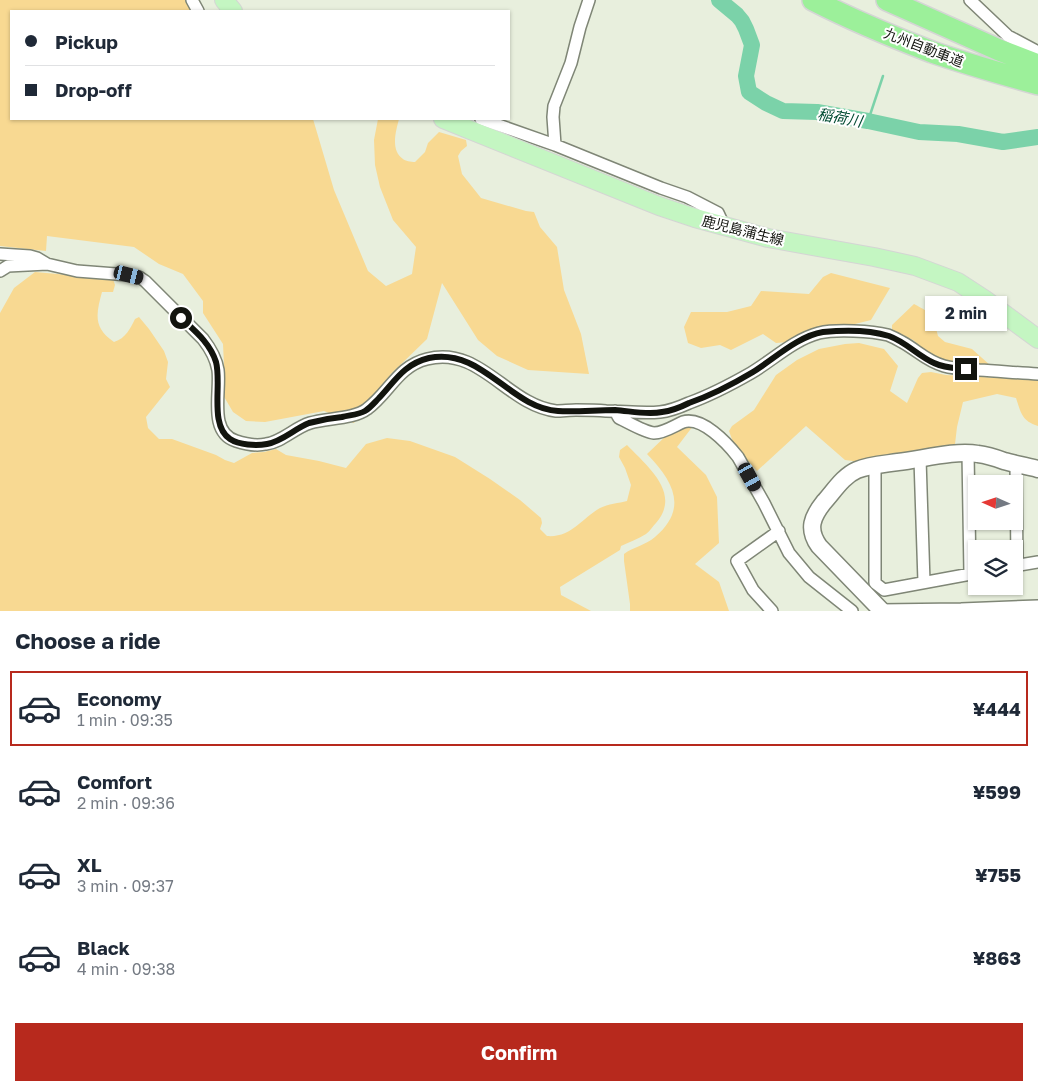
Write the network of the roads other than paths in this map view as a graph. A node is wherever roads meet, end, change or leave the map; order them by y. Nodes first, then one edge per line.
1 (224, 0) edge
2 (589, 0) edge
3 (813, 0) edge
4 (887, 0) edge
5 (970, 0) edge
6 (232, 10) edge
7 (1038, 52) edge
8 (1038, 65) edge
9 (1038, 84) edge
10 (446, 120) edge
11 (484, 120) edge
12 (555, 145) junction
13 (724, 226) junction
14 (0, 254) edge
15 (47, 264) junction
16 (0, 271) edge
17 (1038, 339) edge
18 (1038, 374) edge
19 (615, 410) junction
20 (968, 453) junction
21 (920, 459) junction
22 (1016, 464) junction
23 (875, 466) junction
24 (1038, 469) edge
25 (778, 532) junction
26 (972, 540) edge
27 (1016, 540) edge
28 (1038, 562) edge
29 (1023, 565) edge
30 (968, 574) edge
31 (924, 582) junction
32 (1038, 606) edge
33 (1008, 609) edge
34 (881, 610) edge
35 (961, 610) edge
36 (772, 611) edge
37 (852, 611) edge

1 - 6 main road
2 - 12 street
3 - 9 highway, 九州自動車道
4 - 8 highway, 九州自動車道
5 - 7 street
10 - 13 main road, 鹿児島蒲生線
11 - 12 street
12 - 13 street
13 - 17 main road, 鹿児島蒲生線
14 - 15 street
15 - 16 street
15 - 19 street
18 - 19 street
19 - 25 street
20 - 21 street
20 - 22 street
20 - 26 street
21 - 23 street
21 - 31 street
22 - 24 street
22 - 27 street
23 - 31 street
23 - 34 street
25 - 36 street
25 - 37 street
28 - 29 street
30 - 31 street
32 - 33 street
33 - 35 street
34 - 35 street

